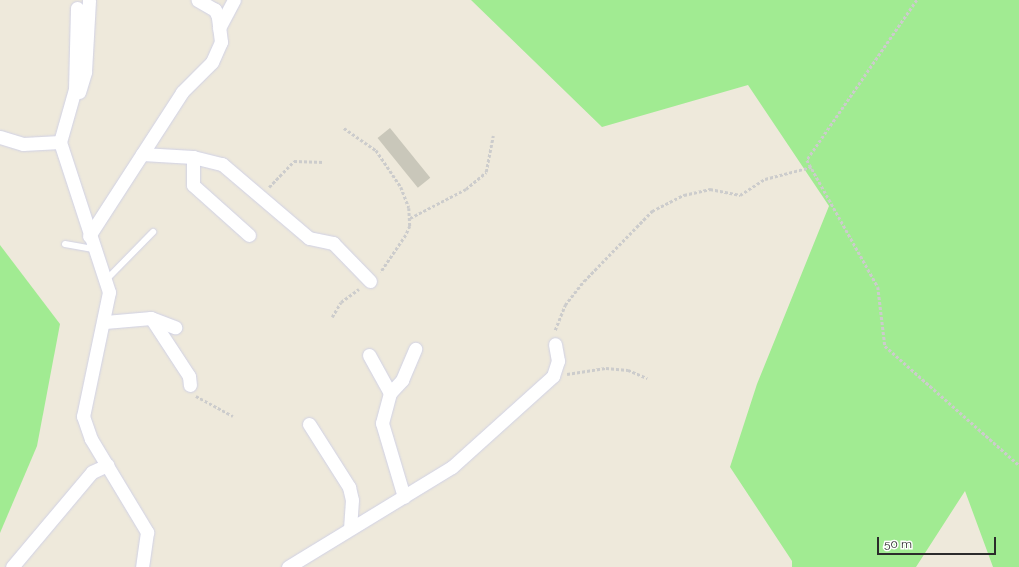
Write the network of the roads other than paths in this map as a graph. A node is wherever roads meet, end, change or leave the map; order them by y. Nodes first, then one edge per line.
1 (89, 0) edge
2 (198, 0) edge
3 (234, 0) edge
4 (77, 8) dead end
5 (219, 28) junction
6 (71, 103) junction
7 (0, 137) edge
8 (60, 142) junction
9 (142, 154) junction
10 (193, 157) junction
11 (153, 232) dead end
12 (249, 235) dead end
13 (89, 236) junction
14 (65, 244) dead end
15 (92, 249) junction
16 (107, 279) junction
17 (370, 281) road end
18 (151, 318) junction
19 (105, 322) junction
20 (175, 327) dead end
21 (555, 344) road end
22 (415, 349) dead end
23 (369, 355) dead end
24 (190, 385) road end
25 (390, 393) junction
26 (309, 424) dead end
27 (107, 465) junction
28 (404, 497) junction
29 (350, 528) junction
30 (12, 567) edge
31 (142, 567) edge
32 (288, 567) edge

1 - 6 street
2 - 5 street
3 - 5 street
4 - 6 street
5 - 9 street
6 - 8 street
7 - 8 street
8 - 13 street
9 - 10 street
9 - 13 street
10 - 12 street
10 - 17 street
11 - 16 lane
13 - 15 street
14 - 15 lane
15 - 16 street
16 - 19 street
18 - 19 street
18 - 20 street
18 - 24 street
19 - 27 street
21 - 28 street
22 - 25 street
23 - 25 street
25 - 28 street
26 - 29 street
27 - 30 street
27 - 31 street
28 - 29 street
29 - 32 street

